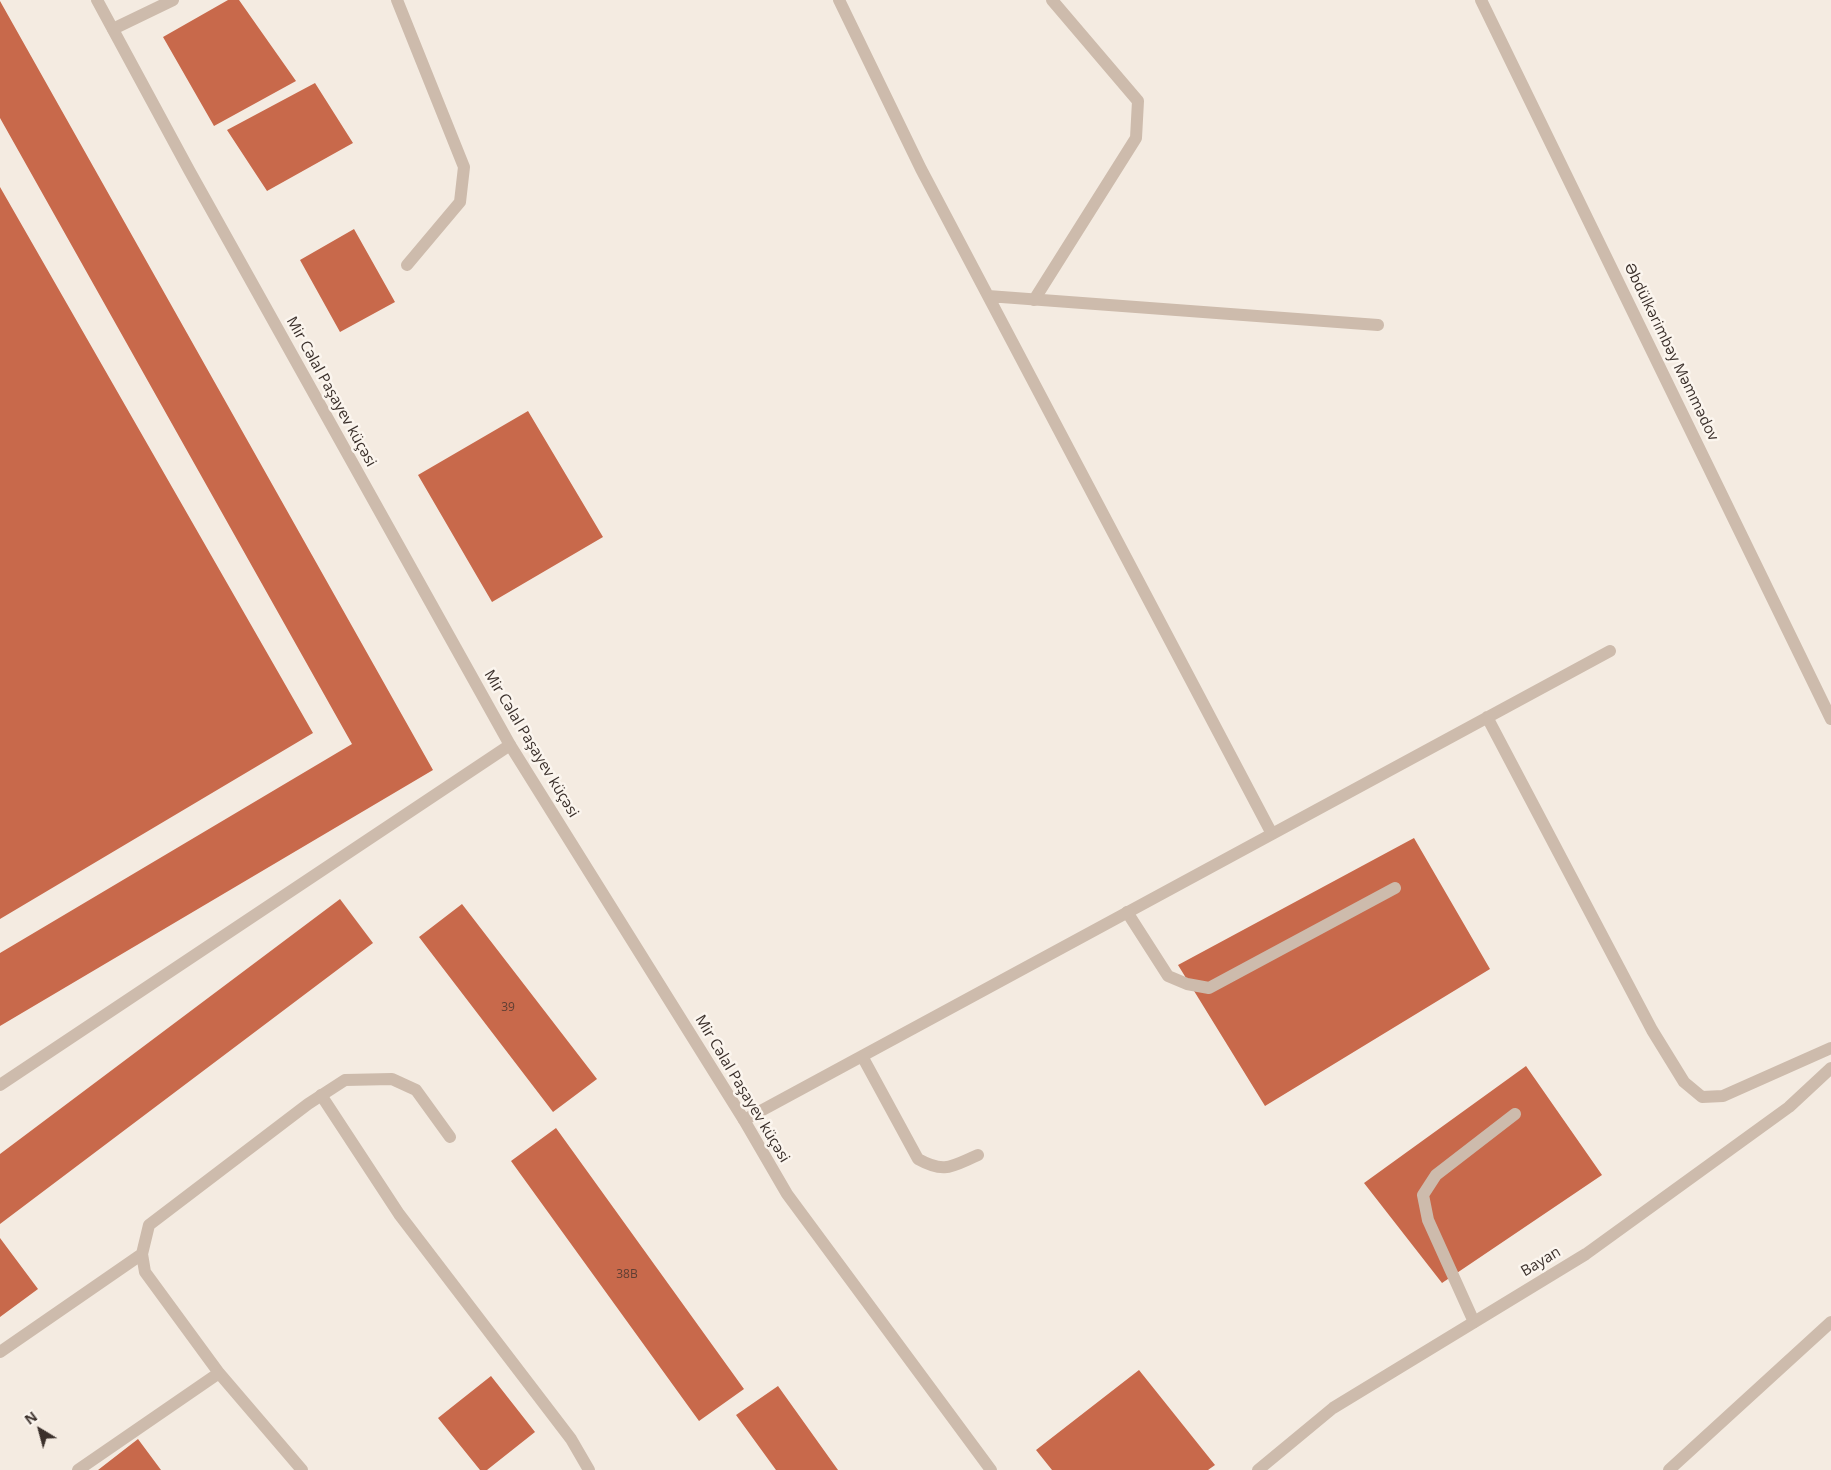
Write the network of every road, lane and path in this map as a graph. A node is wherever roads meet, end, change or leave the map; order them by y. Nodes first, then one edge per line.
1 (97, 0) edge
2 (173, 0) edge
3 (397, 0) edge
4 (839, 0) edge
5 (1052, 0) edge
6 (1481, 0) edge
7 (112, 29) junction
8 (407, 265) dead end
9 (988, 296) junction
10 (1034, 300) junction
11 (1378, 325) dead end
12 (1610, 651) dead end
13 (1487, 717) junction
14 (1831, 719) edge
15 (510, 745) junction
16 (1272, 834) junction
17 (1396, 888) dead end
18 (1127, 912) junction
19 (1831, 1048) edge
20 (862, 1056) junction
21 (1831, 1068) edge
22 (0, 1085) edge
23 (321, 1095) junction
24 (1515, 1114) dead end
25 (744, 1120) junction
26 (450, 1136) dead end
27 (978, 1155) dead end
28 (142, 1254) junction
29 (1474, 1322) junction
30 (1831, 1322) edge
31 (0, 1352) edge
32 (219, 1372) junction
33 (78, 1470) edge
34 (302, 1470) edge
35 (589, 1470) edge
36 (990, 1470) edge
37 (1258, 1470) edge
38 (1669, 1470) edge

1 - 7 street, Mir Cəlal Paşayev küçəsi
2 - 7 street
3 - 8 street
4 - 9 street
5 - 10 street
6 - 14 street, Əbdülkərimbəy Məmmədov
7 - 15 street, Mir Cəlal Paşayev küçəsi
9 - 10 street
9 - 16 street
10 - 11 street
12 - 13 street
13 - 16 street
13 - 19 street
15 - 22 street
15 - 25 street, Mir Cəlal Paşayev küçəsi
16 - 18 street
17 - 18 street
18 - 20 street
20 - 25 street
20 - 27 street
21 - 29 street, Bayan
23 - 26 street
23 - 28 street
23 - 35 street
24 - 29 street
25 - 36 street, Mir Cəlal Paşayev küçəsi
28 - 31 street
28 - 32 street
29 - 37 street, Bayan
30 - 38 street
32 - 33 street
32 - 34 street

